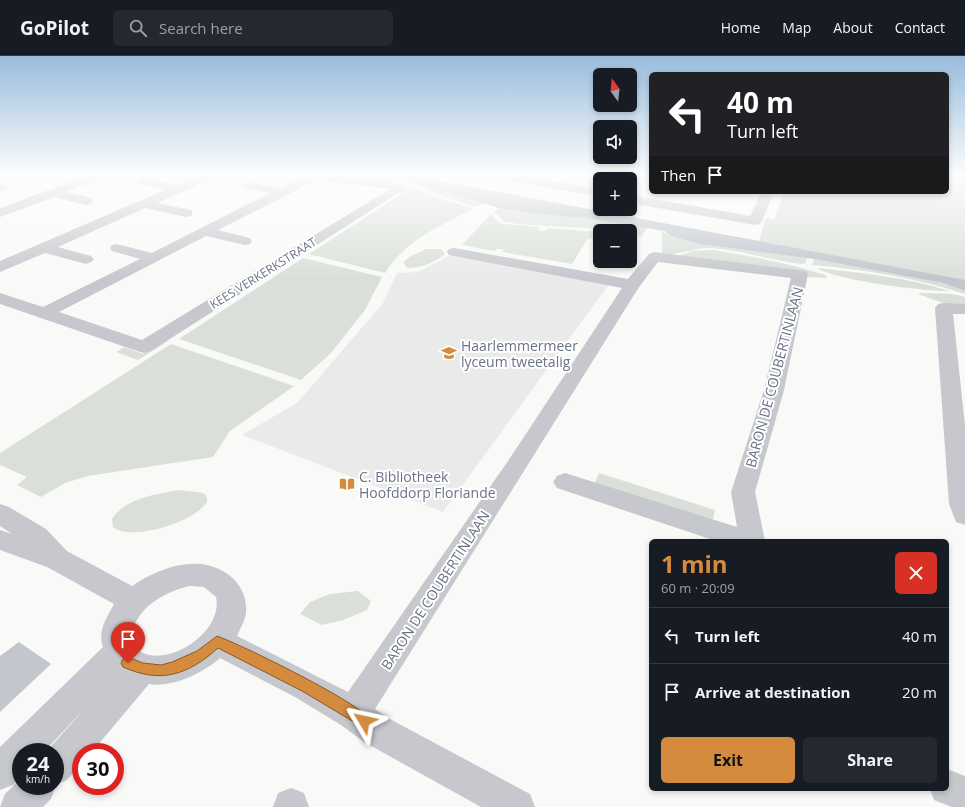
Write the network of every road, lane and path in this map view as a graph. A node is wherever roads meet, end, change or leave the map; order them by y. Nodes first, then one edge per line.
1 (10, 209) edge
2 (133, 209) edge
3 (168, 209) edge
4 (250, 209) edge
5 (366, 209) edge
6 (689, 209) edge
7 (760, 209) edge
8 (0, 213) edge
9 (186, 213) dead end
10 (206, 232) junction
11 (245, 241) dead end
12 (44, 248) junction
13 (117, 248) dead end
14 (454, 252) dead end
15 (154, 258) junction
16 (86, 259) dead end
17 (0, 266) edge
18 (632, 285) junction
19 (0, 298) edge
20 (965, 309) edge
21 (46, 313) junction
22 (565, 482) dead end
23 (0, 514) edge
24 (965, 515) edge
25 (741, 539) edge
26 (752, 539) edge
27 (0, 540) edge
28 (57, 559) junction
29 (134, 601) junction
30 (217, 641) junction
31 (130, 661) junction
32 (353, 712) junction
33 (64, 755) edge
34 (0, 772) edge
35 (949, 788) edge
36 (965, 794) edge
37 (29, 795) edge
38 (18, 807) edge
39 (517, 807) edge

1 - 8 street
2 - 12 street
3 - 9 street
4 - 10 street, KEES VERKERKSTRAAT
5 - 21 street, KEES VERKERKSTRAAT
6 - 7 street
10 - 11 street
10 - 15 street, KEES VERKERKSTRAAT
12 - 16 street
12 - 17 street
13 - 15 street
14 - 18 street
15 - 21 street, KEES VERKERKSTRAAT
18 - 26 street, BARON DE COUBERTINLAAN
18 - 32 street, BARON DE COUBERTINLAAN
19 - 21 street
20 - 24 street
22 - 25 street
23 - 28 street
27 - 28 street
28 - 29 street
29 - 30 street
29 - 31 street
30 - 31 street
30 - 32 street
31 - 33 street
31 - 34 street
32 - 39 street
35 - 36 street
37 - 38 street

